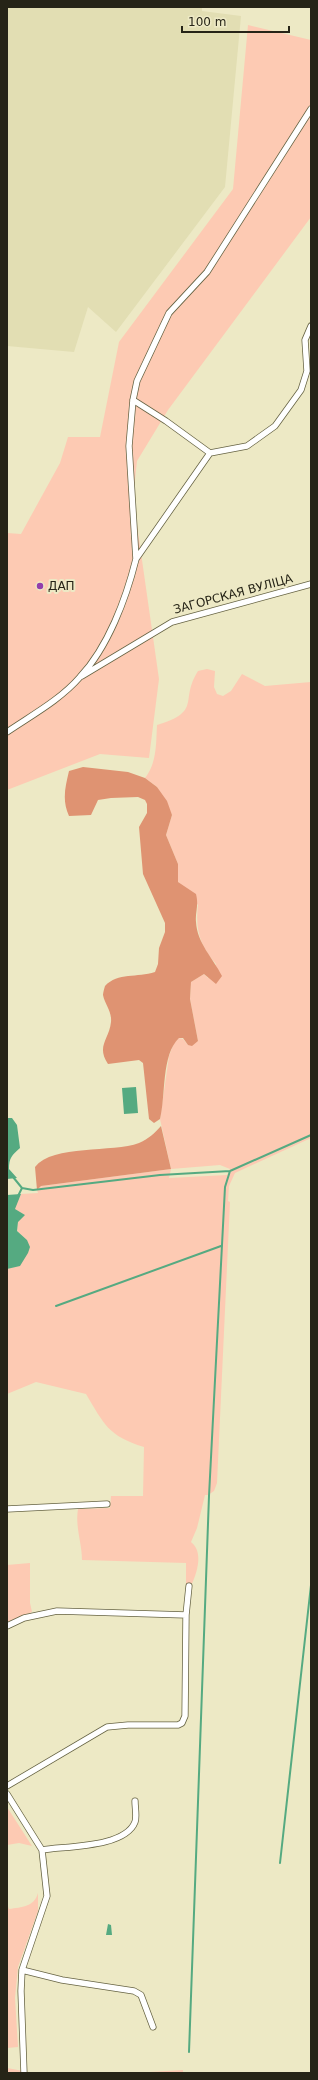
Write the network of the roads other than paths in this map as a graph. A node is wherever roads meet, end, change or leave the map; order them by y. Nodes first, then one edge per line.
1 (311, 109) edge
2 (311, 326) edge
3 (133, 400) junction
4 (210, 453) junction
5 (136, 559) junction
6 (311, 584) edge
7 (80, 677) junction
8 (7, 732) edge
9 (107, 1504) dead end
10 (7, 1509) edge
11 (189, 1586) dead end
12 (186, 1615) junction
13 (7, 1626) edge
14 (7, 1786) edge
15 (7, 1794) edge
16 (135, 1801) dead end
17 (42, 1850) junction
18 (22, 1970) junction
19 (153, 2027) dead end
20 (24, 2073) edge

1 - 3 street
2 - 4 street
3 - 4 street
3 - 5 street
4 - 5 street, ЗАГОРСКАЯ ВУЛІЦА
5 - 7 street, ЗАГОРСКАЯ ВУЛІЦА
6 - 7 street, ЗАГОРСКАЯ ВУЛІЦА
7 - 8 street, ЗАГОРСКАЯ ВУЛІЦА
9 - 10 street
11 - 12 street
12 - 13 street
12 - 14 street
15 - 17 street
16 - 17 street
17 - 18 street
18 - 19 street
18 - 20 street

